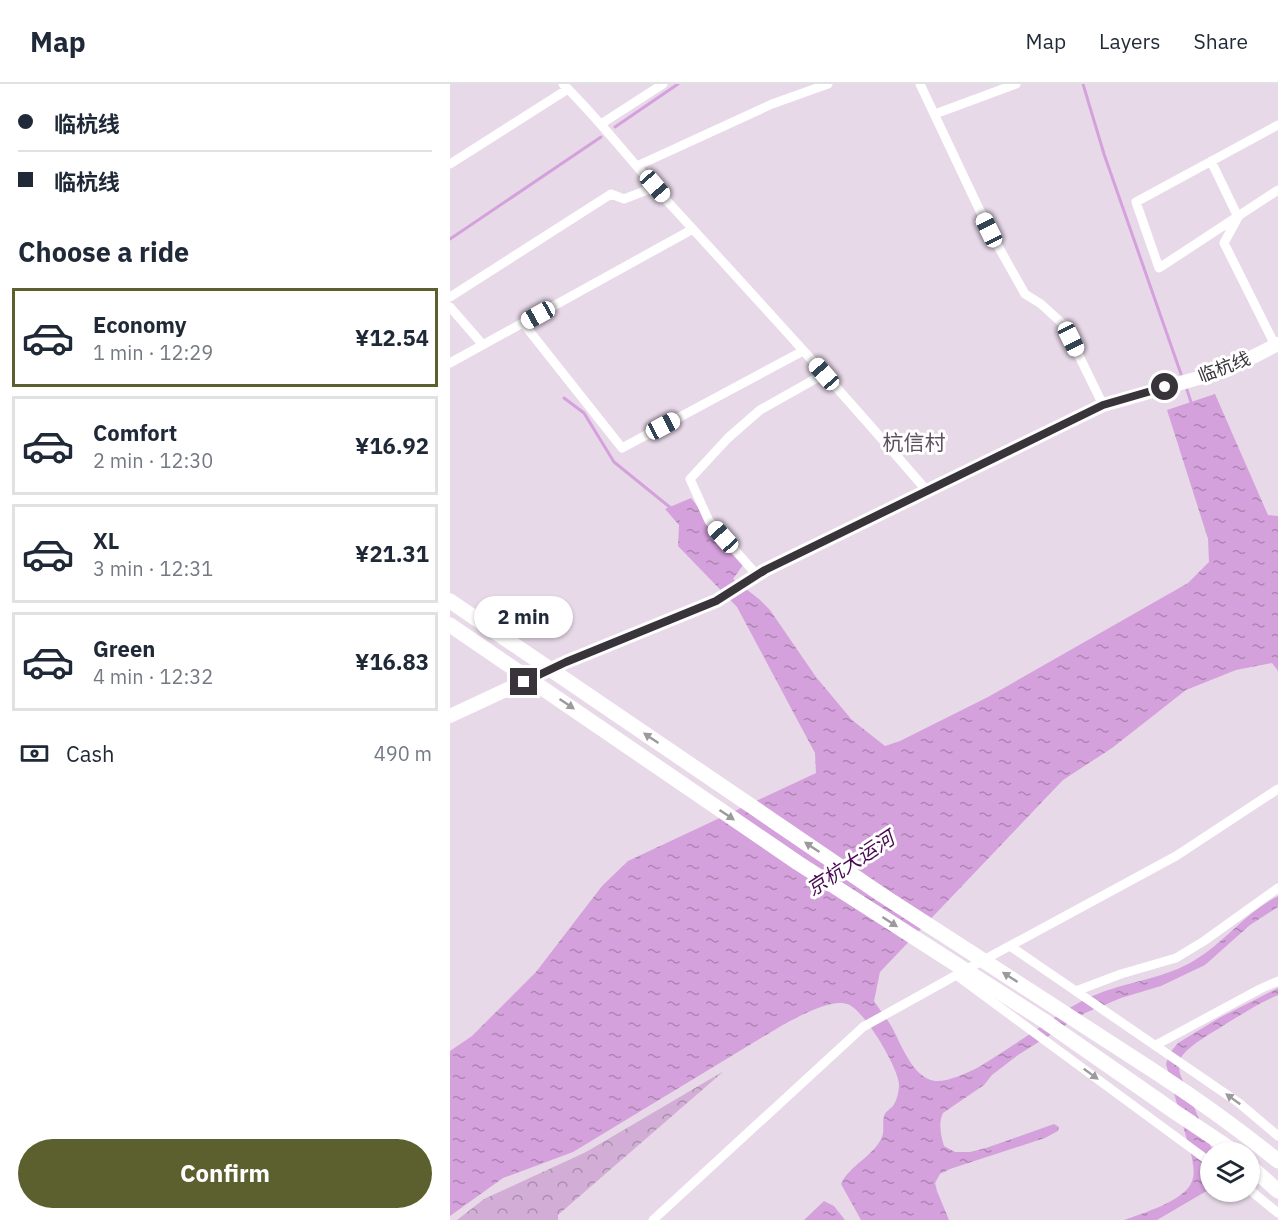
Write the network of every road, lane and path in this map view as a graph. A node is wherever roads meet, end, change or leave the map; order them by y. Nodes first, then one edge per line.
1 (663, 84) edge
2 (828, 84) edge
3 (920, 84) edge
4 (1016, 84) edge
5 (565, 86) edge
6 (935, 114) junction
7 (601, 124) junction
8 (1278, 125) edge
9 (1211, 161) junction
10 (450, 164) edge
11 (638, 166) junction
12 (655, 186) junction
13 (1278, 190) edge
14 (1238, 217) junction
15 (693, 229) junction
16 (450, 297) edge
17 (450, 307) edge
18 (524, 323) junction
19 (1277, 344) edge
20 (483, 345) junction
21 (803, 351) junction
22 (450, 363) edge
23 (824, 374) junction
24 (1103, 405) junction
25 (927, 491) junction
26 (757, 575) junction
27 (450, 602) edge
28 (450, 625) edge
29 (450, 716) edge
30 (1278, 789) edge
31 (1278, 888) edge
32 (1010, 946) junction
33 (956, 975) junction
34 (1278, 981) edge
35 (1076, 991) junction
36 (1156, 1046) junction
37 (1276, 1131) edge
38 (1220, 1142) edge
39 (1200, 1155) edge
40 (1278, 1161) edge
41 (1260, 1175) edge
42 (1278, 1191) edge
43 (1260, 1198) edge
44 (1278, 1213) edge
45 (653, 1220) edge

1 - 7 street
2 - 11 street
3 - 6 street
4 - 6 street
5 - 7 street
5 - 10 street
6 - 24 street
7 - 11 street
8 - 9 street
9 - 14 street
9 - 14 street
11 - 12 street
12 - 15 street
12 - 16 street
13 - 14 street
14 - 19 street
15 - 18 street
15 - 21 street
17 - 20 street
18 - 20 street
18 - 21 street
19 - 24 street, 临杭线
20 - 22 street
21 - 23 street
23 - 25 street
23 - 26 street
24 - 25 street, 临杭线
25 - 26 street, 临杭线
26 - 29 street, 临杭线
40 -> 27 main road
28 -> 38 main road
30 - 32 street
31 - 35 street
32 - 33 street
32 - 35 street
33 -> 39 street
33 - 45 street
34 - 36 street
35 - 36 street
37 -> 36 street
41 - 42 main road
43 - 44 street

